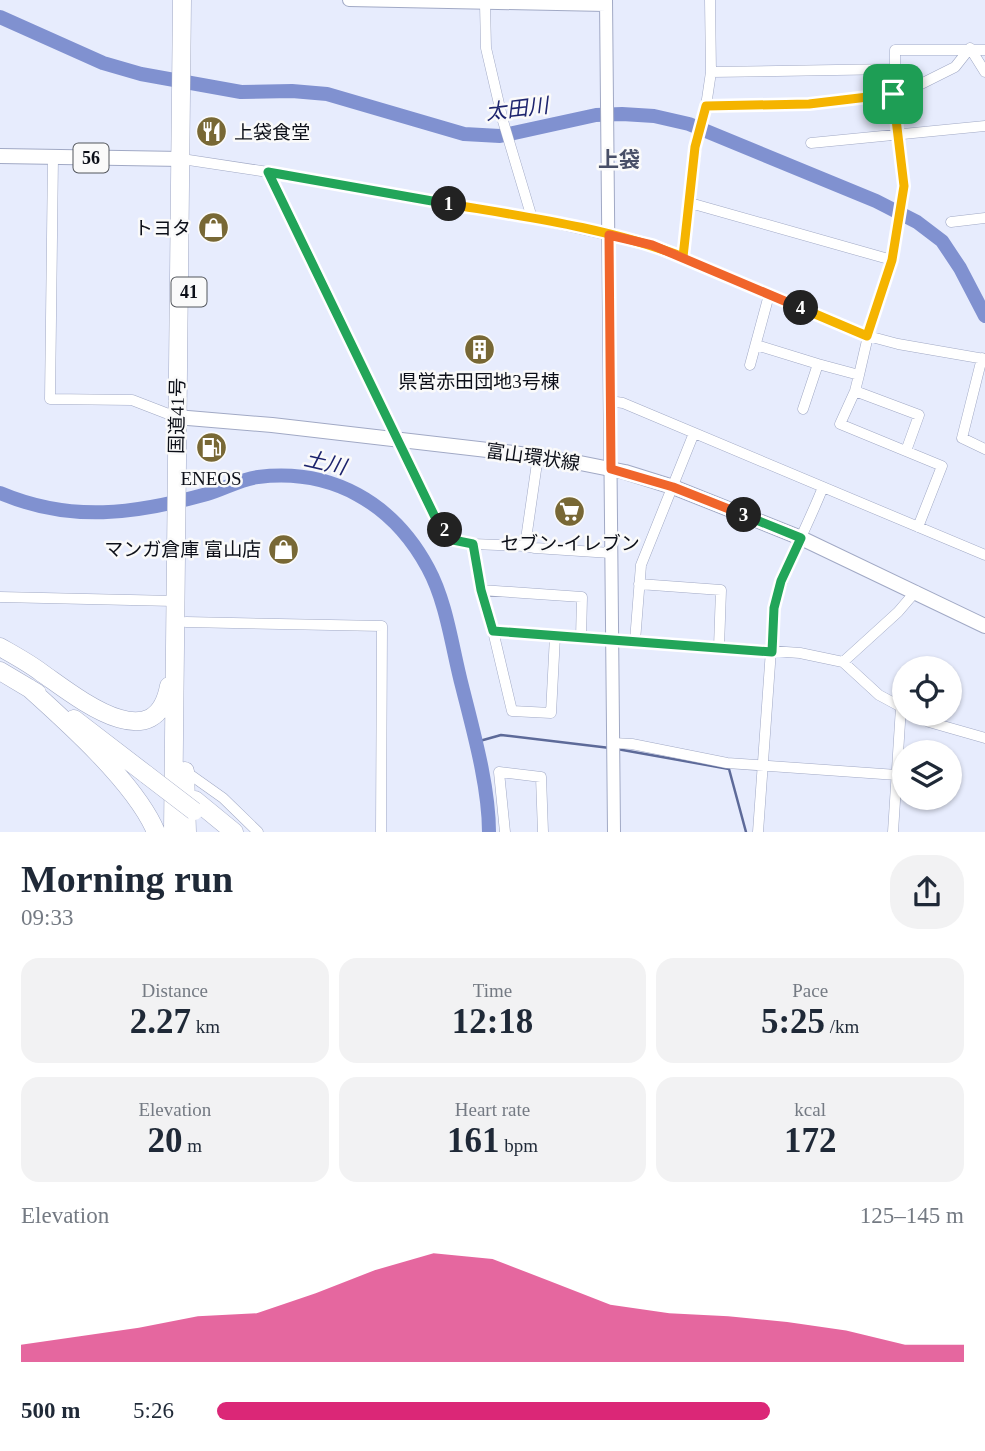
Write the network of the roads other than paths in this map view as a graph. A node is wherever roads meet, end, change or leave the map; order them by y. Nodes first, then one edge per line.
1 (183, 0) edge
2 (194, 0) edge
3 (349, 0) edge
4 (710, 0) edge
5 (606, 3) edge
6 (485, 4) junction
7 (970, 48) junction
8 (985, 50) edge
9 (188, 68) junction
10 (711, 72) junction
11 (985, 72) edge
12 (893, 94) junction
13 (706, 106) junction
14 (985, 126) edge
15 (898, 133) junction
16 (811, 143) dead end
17 (0, 156) edge
18 (53, 157) junction
19 (186, 160) junction
20 (268, 172) junction
21 (690, 203) junction
22 (532, 218) junction
23 (985, 218) edge
24 (951, 222) dead end
25 (609, 235) junction
26 (683, 257) junction
27 (892, 260) junction
28 (769, 295) junction
29 (867, 336) junction
30 (755, 345) junction
31 (983, 358) edge
32 (818, 363) junction
33 (750, 365) dead end
34 (859, 375) junction
35 (855, 391) junction
36 (610, 401) junction
37 (803, 409) dead end
38 (182, 417) junction
39 (694, 433) junction
40 (397, 440) junction
41 (985, 449) edge
42 (906, 451) junction
43 (538, 456) junction
44 (611, 469) junction
45 (673, 487) junction
46 (823, 487) junction
47 (918, 527) junction
48 (182, 533) junction
49 (801, 538) junction
50 (473, 544) junction
51 (525, 546) junction
52 (611, 554) junction
53 (985, 555) edge
54 (639, 584) junction
55 (481, 590) junction
56 (916, 592) junction
57 (0, 597) edge
58 (174, 601) junction
59 (180, 626) junction
60 (985, 626) edge
61 (493, 631) junction
62 (555, 636) junction
63 (581, 638) junction
64 (612, 639) junction
65 (635, 641) junction
66 (0, 647) edge
67 (719, 647) junction
68 (772, 652) junction
69 (843, 662) junction
70 (38, 670) junction
71 (0, 671) edge
72 (29, 688) junction
73 (892, 702) edge
74 (942, 726) edge
75 (985, 738) edge
76 (613, 743) junction
77 (764, 766) junction
78 (147, 770) junction
79 (185, 771) junction
80 (892, 775) edge
81 (195, 805) junction
82 (894, 810) edge
83 (156, 831) edge
84 (173, 831) edge
85 (185, 831) edge
86 (221, 831) edge
87 (234, 831) edge
88 (258, 831) edge
89 (381, 831) edge
90 (505, 831) edge
91 (543, 831) edge
92 (614, 831) edge
93 (758, 831) edge
94 (893, 831) edge

1 - 9 highway, 国道41号 / 41
2 - 9 highway, 国道41号 / 41
3 - 6 street
4 - 10 street
5 - 6 street
5 - 25 street
6 - 22 street
7 - 8 street
7 - 10 street
7 - 11 street
7 - 12 street
9 - 19 highway, 国道41号 / 41
10 - 13 street
12 - 13 street
12 - 15 street
13 - 21 street
14 - 15 street
15 - 16 street
15 - 27 street
17 - 18 main road, 56
18 - 19 main road, 56
18 - 38 street
19 - 20 street
19 - 38 highway, 国道41号 / 41
20 - 22 street
20 - 40 street
21 - 26 street
21 - 27 street
22 - 25 street
23 - 24 street
25 - 26 street
25 - 36 street
26 - 28 street
27 - 29 street
28 - 29 street
28 - 30 street
29 - 31 street
29 - 34 street
30 - 32 street
30 - 33 street
31 - 41 street
32 - 34 street
32 - 37 street
34 - 35 street
35 - 42 street
35 - 42 street
36 - 39 street
36 - 44 street
38 - 40 main road, 富山環状線
38 - 48 highway, 国道41号 / 41
39 - 45 street
39 - 46 street
40 - 43 main road, 富山環状線
40 - 50 street
42 - 47 street
43 - 44 main road, 富山環状線
43 - 51 street
44 - 45 main road, 富山環状線
44 - 52 street
45 - 49 main road, 富山環状線
45 - 54 street
46 - 47 street
46 - 49 street
47 - 53 street
48 - 58 highway, 国道41号 / 41
48 - 59 highway, 国道41号 / 41
49 - 56 main road, 富山環状線
49 - 68 street
50 - 51 street
50 - 55 street
51 - 52 street
52 - 64 street
54 - 65 street
54 - 67 street
55 - 61 street
55 - 63 street
56 - 60 main road, 富山環状線
56 - 69 street
57 - 58 street
58 - 59 highway, 国道41号 / 41
59 - 70 highway
59 - 79 highway, 国道41号 / 41
59 - 84 highway, 国道41号 / 41
59 - 89 street
61 - 62 street
61 - 62 street
62 - 63 street
63 - 64 street
64 - 65 street
64 - 76 street
65 - 67 street
66 - 70 highway
67 - 68 street
68 - 69 street
68 - 77 street
69 - 73 street
70 - 78 highway
71 - 72 highway
72 - 78 highway
72 - 83 highway
74 - 75 street
76 - 77 street
76 - 92 street
77 - 80 street
77 - 93 street
78 - 81 highway, bridge
79 - 85 highway, 国道41号
79 - 88 street
81 - 86 highway
81 - 87 highway
82 - 94 street
90 - 91 street

